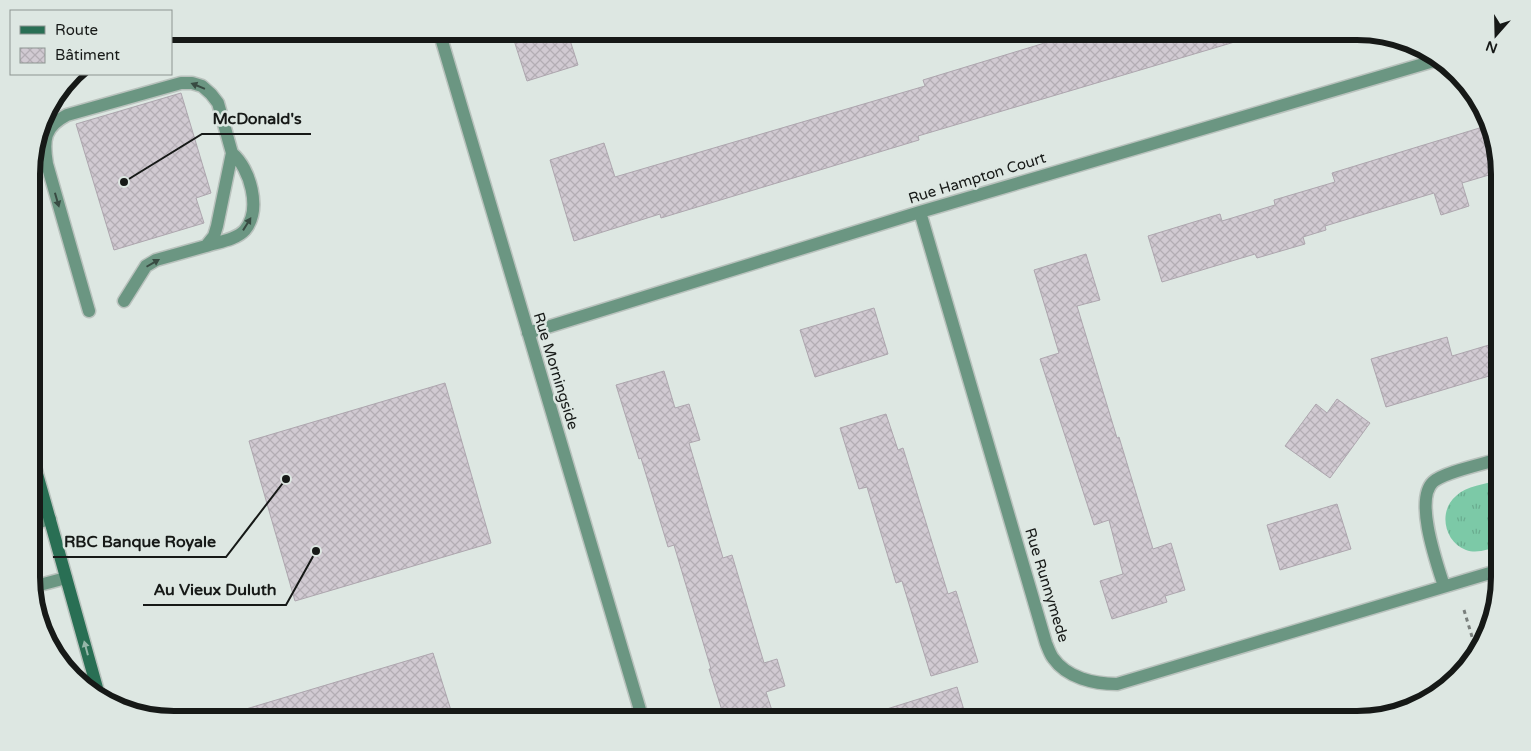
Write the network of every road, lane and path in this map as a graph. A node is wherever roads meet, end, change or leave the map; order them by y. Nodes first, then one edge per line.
1 (442, 40) edge
2 (1430, 62) edge
3 (232, 153) junction
4 (920, 212) junction
5 (206, 246) junction
6 (124, 301) dead end
7 (89, 311) dead end
8 (528, 333) junction
9 (1491, 461) edge
10 (40, 484) edge
11 (50, 519) junction
12 (40, 522) edge
13 (1491, 573) edge
14 (66, 578) junction
15 (40, 585) edge
16 (1444, 586) junction
17 (1464, 610) dead end
18 (1474, 642) edge
19 (95, 685) edge
20 (640, 711) edge

1 - 8 street, Rue Morningside
2 - 4 street, Rue Hampton Court
3 - 5 street
5 -> 3 street
3 -> 7 street
4 - 8 street, Rue Hampton Court
4 - 16 street, Rue Runnymede
6 -> 5 street
8 - 20 street, Rue Morningside
9 - 16 street
10 - 11 main road
11 - 12 street
11 - 14 main road
13 - 16 street, Rue Runnymede
14 - 15 street
19 -> 14 main road
17 - 18 path

